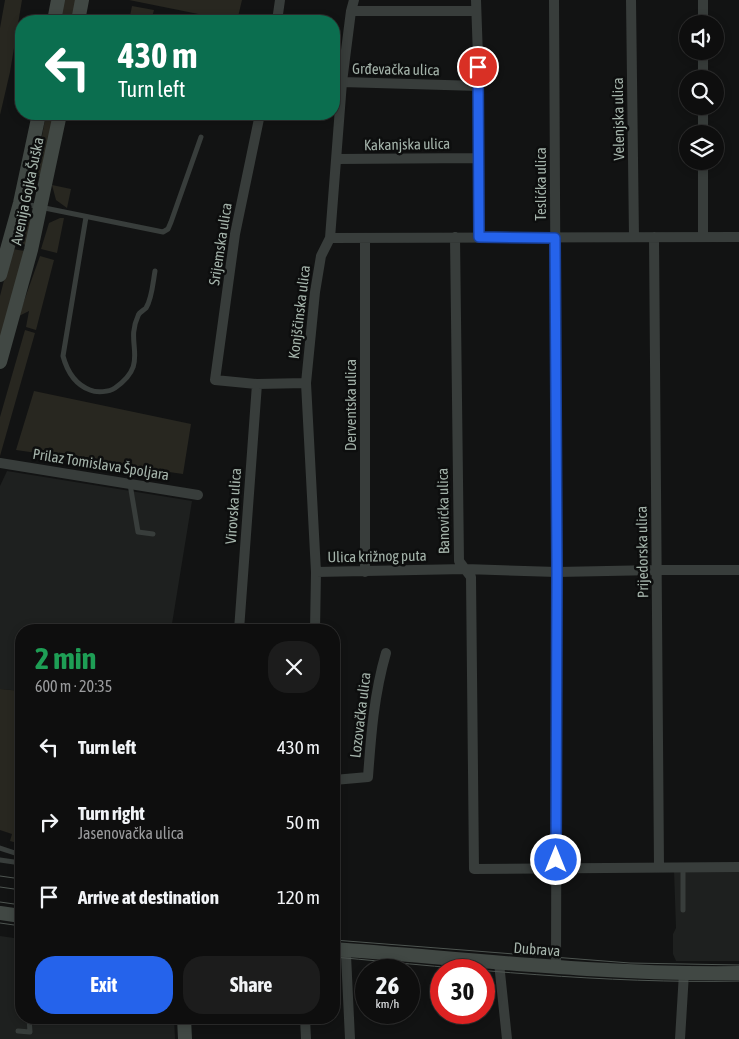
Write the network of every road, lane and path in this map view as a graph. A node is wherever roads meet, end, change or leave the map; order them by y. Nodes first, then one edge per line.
1 (58, 0) edge
2 (82, 0) edge
3 (280, 0) edge
4 (354, 0) edge
5 (476, 0) edge
6 (554, 0) edge
7 (631, 0) edge
8 (703, 0) edge
9 (351, 11) junction
10 (476, 11) junction
11 (55, 15) edge
12 (79, 15) edge
13 (278, 15) edge
14 (703, 15) edge
15 (342, 82) junction
16 (479, 86) junction
17 (340, 113) edge
18 (38, 120) edge
19 (59, 120) edge
20 (259, 120) edge
21 (340, 120) edge
22 (201, 137) dead end
23 (479, 158) junction
24 (337, 159) junction
25 (703, 170) edge
26 (20, 203) junction
27 (41, 208) junction
28 (86, 217) junction
29 (479, 237) junction
30 (634, 237) junction
31 (654, 237) junction
32 (703, 237) junction
33 (739, 237) edge
34 (330, 238) junction
35 (454, 238) junction
36 (555, 238) junction
37 (365, 239) junction
38 (155, 271) dead end
39 (0, 276) edge
40 (0, 362) edge
41 (306, 383) junction
42 (257, 384) junction
43 (0, 464) edge
44 (130, 484) junction
45 (198, 494) dead end
46 (153, 534) dead end
47 (465, 569) junction
48 (658, 570) junction
49 (739, 570) edge
50 (316, 572) junction
51 (365, 572) junction
52 (557, 572) junction
53 (240, 624) edge
54 (315, 624) edge
55 (386, 653) dead end
56 (340, 779) edge
57 (0, 848) edge
58 (15, 853) edge
59 (0, 860) edge
60 (15, 862) edge
61 (659, 867) junction
62 (683, 867) junction
63 (739, 867) edge
64 (556, 868) junction
65 (683, 910) dead end
66 (340, 949) edge
67 (340, 950) edge
68 (499, 963) junction
69 (556, 967) junction
70 (684, 973) junction
71 (739, 973) edge
72 (29, 1024) edge
73 (184, 1024) edge
74 (305, 1024) edge
75 (18, 1031) dead end
76 (30, 1032) junction
77 (30, 1039) edge
78 (185, 1039) edge
79 (306, 1039) edge
80 (350, 1039) edge
81 (507, 1039) edge
82 (680, 1039) edge

1 - 11 main road
2 - 12 main road
3 - 13 street
4 - 9 street, Konjščinska ulica
5 - 10 street
6 - 36 street, Teslićka ulica
7 - 30 street, Velenjska ulica
8 - 14 street
9 - 10 street
9 - 15 street, Konjščinska ulica
10 - 16 street
15 - 16 street, Grđevačka ulica
15 - 17 street, Konjščinska ulica
16 - 23 street
18 - 26 main road, Avenija Gojka Šuška
19 - 27 main road, Avenija Gojka Šuška
20 - 42 street, Srijemska ulica
21 - 24 street, Konjščinska ulica
22 - 28 lane
23 - 24 street, Kakanjska ulica
23 - 29 street
24 - 34 street, Konjščinska ulica
25 - 32 street
26 - 27 lane
26 - 39 main road, Avenija Gojka Šuška
27 - 28 lane
27 - 40 main road, Avenija Gojka Šuška
28 - 38 lane
29 - 35 street
29 - 36 street
30 - 31 street
30 - 36 street
31 - 32 street
31 - 48 street, Prijedorska ulica
32 - 33 street
34 - 37 street
34 - 41 street, Konjščinska ulica
35 - 37 street
35 - 47 street, Banovićka ulica
36 - 52 street, Teslićka ulica
37 - 51 street, Derventska ulica
41 - 42 street
41 - 50 street, Konjščinska ulica
42 - 53 street, Virovska ulica
43 - 44 street, Prilaz Tomislava Špoljara
44 - 45 street, Prilaz Tomislava Špoljara
44 - 46 lane
47 - 51 street, Ulica križnog puta
47 - 52 street, Ulica križnog puta
47 - 64 street, Banovićka ulica
48 - 49 street, Ulica križnog puta
48 - 52 street, Ulica križnog puta
48 - 61 street, Prijedorska ulica
50 - 51 street, Ulica križnog puta
50 - 54 street, Konjščinska ulica
52 - 64 street, Teslićka ulica
55 - 56 street, Lozovačka ulica
57 - 58 lane
59 - 60 lane
61 - 62 street
61 - 64 street
62 - 63 street
62 - 65 lane
64 - 69 street, Teslićka ulica
66 - 68 main road, Dubrava
67 - 80 street
68 - 69 main road, Dubrava
68 - 81 street
69 - 70 main road, Dubrava
70 - 71 main road, Dubrava
70 - 82 street
72 - 76 lane
73 - 78 main road
74 - 79 street
75 - 76 lane
76 - 77 lane

